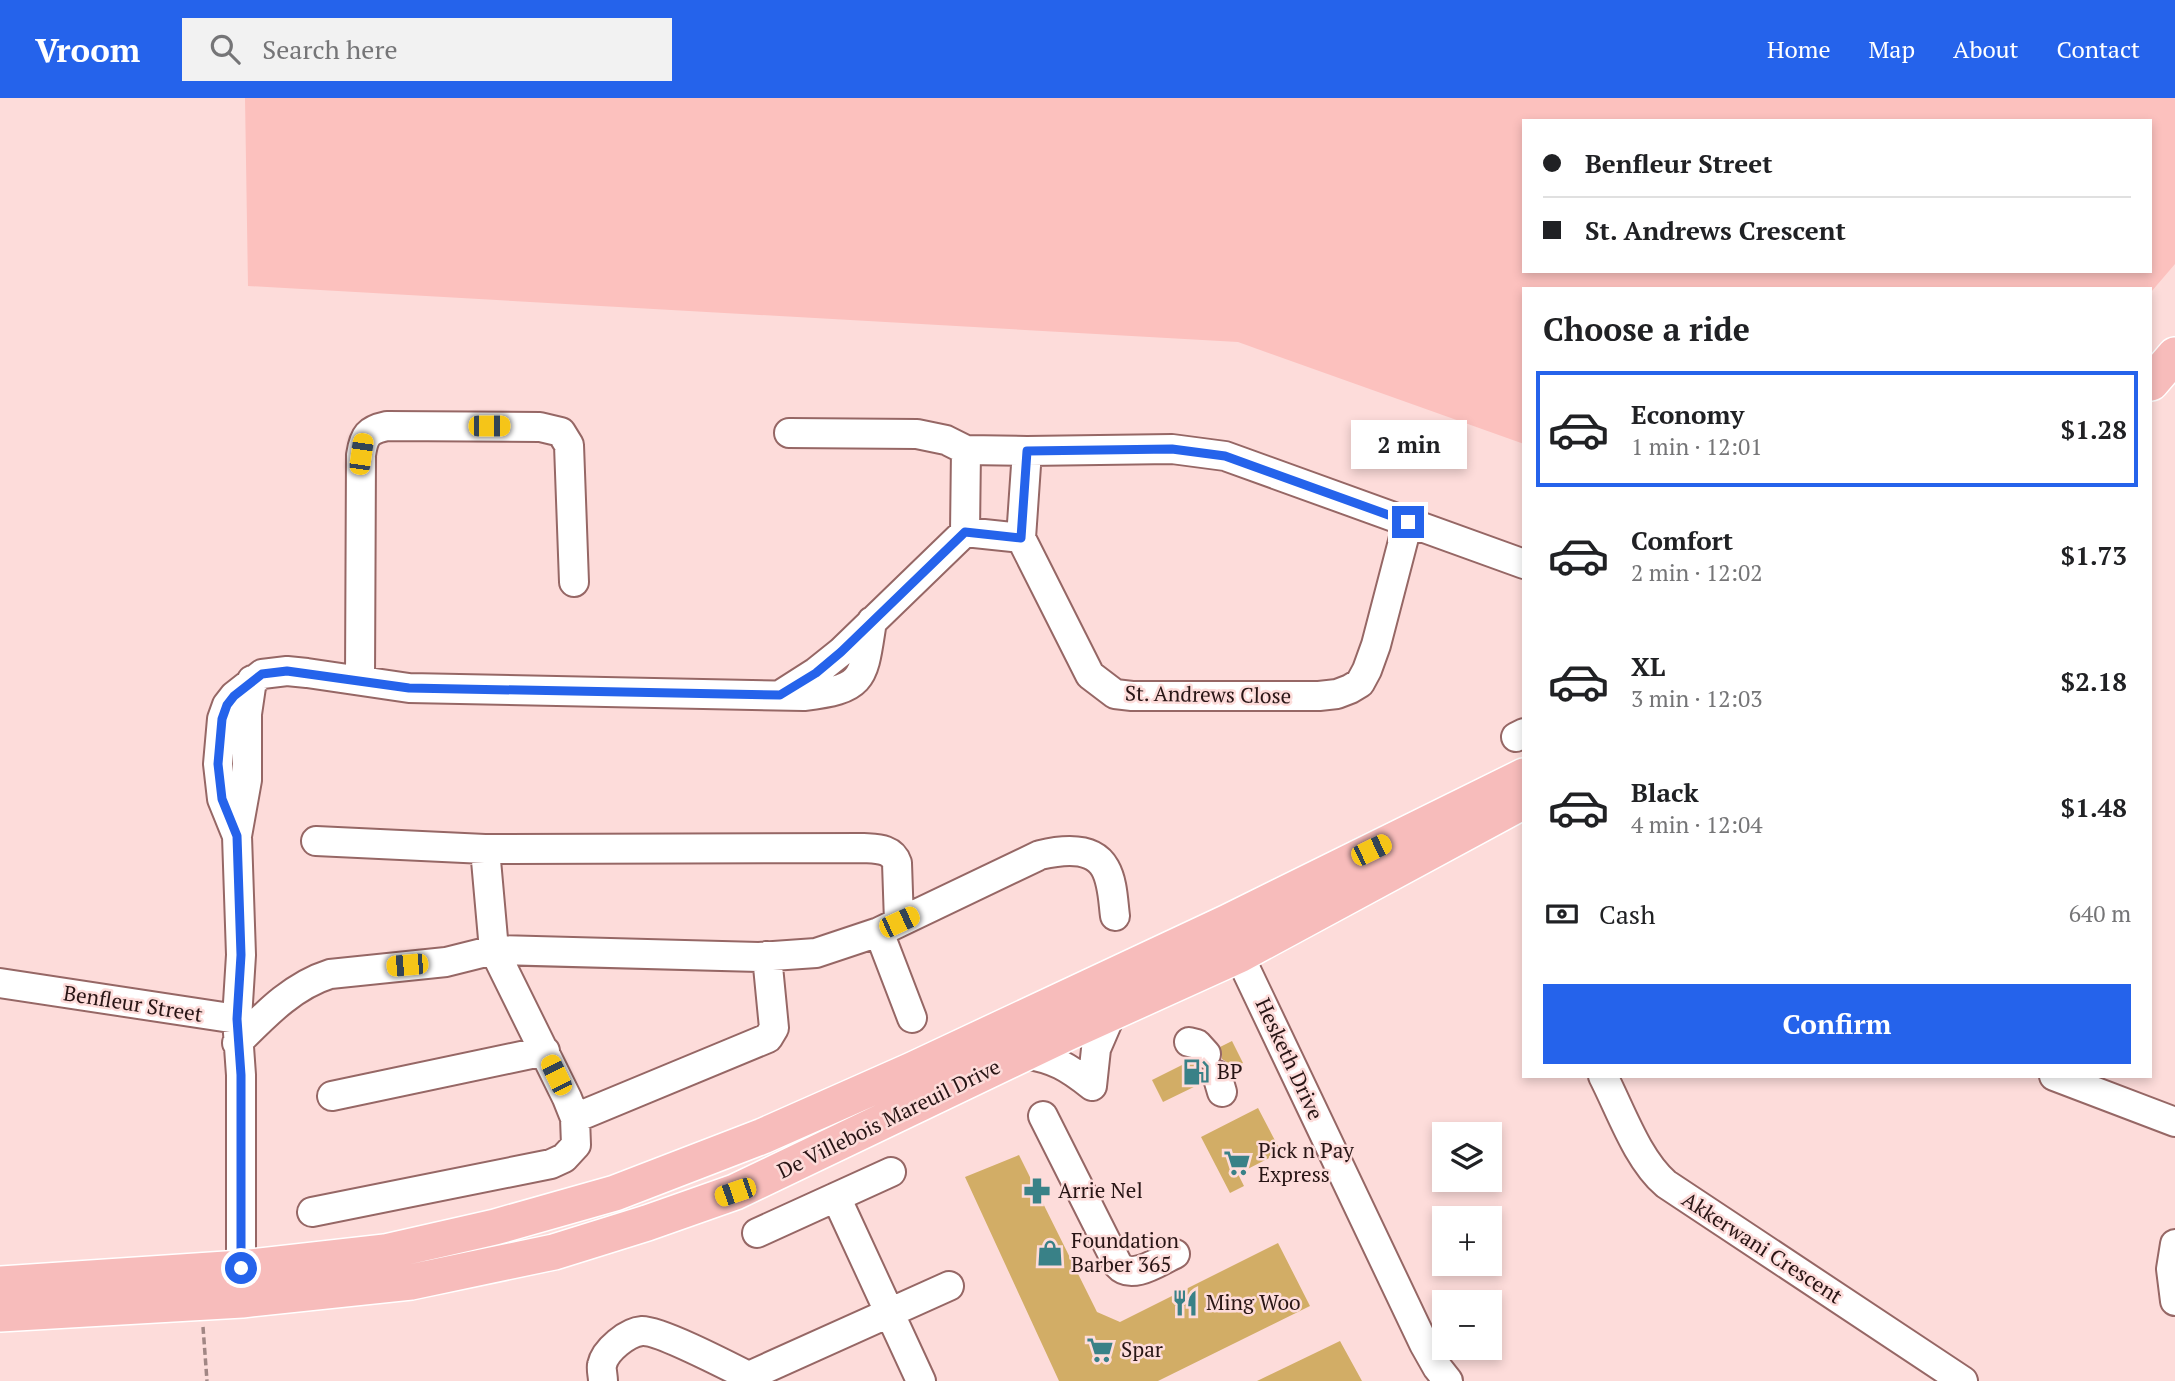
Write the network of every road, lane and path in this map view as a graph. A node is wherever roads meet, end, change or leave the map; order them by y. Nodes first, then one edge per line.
1 (2175, 355) edge
2 (2175, 369) edge
3 (2152, 382) edge
4 (2152, 396) edge
5 (789, 433) dead end
6 (966, 450) junction
7 (1027, 451) junction
8 (1408, 522) junction
9 (965, 532) junction
10 (1021, 538) junction
11 (1520, 562) edge
12 (574, 582) dead end
13 (360, 680) junction
14 (1522, 777) edge
15 (1522, 802) edge
16 (316, 841) dead end
17 (485, 849) junction
18 (1115, 916) dead end
19 (1228, 922) junction
20 (889, 927) junction
21 (494, 950) junction
22 (1239, 955) junction
23 (767, 956) junction
24 (0, 983) edge
25 (1112, 1013) junction
26 (912, 1018) dead end
27 (237, 1031) junction
28 (545, 1051) junction
29 (1024, 1054) junction
30 (1604, 1078) edge
31 (2059, 1078) edge
32 (332, 1096) dead end
33 (1043, 1116) dead end
34 (575, 1118) junction
35 (2175, 1122) edge
36 (891, 1172) dead end
37 (836, 1197) junction
38 (312, 1212) dead end
39 (757, 1233) dead end
40 (2175, 1244) edge
41 (1175, 1254) dead end
42 (0, 1284) edge
43 (241, 1284) junction
44 (949, 1286) dead end
45 (2175, 1301) edge
46 (202, 1303) junction
47 (888, 1313) junction
48 (0, 1314) edge
49 (753, 1379) edge
50 (207, 1381) edge
51 (604, 1381) edge
52 (921, 1381) edge
53 (1448, 1381) edge
54 (1963, 1381) edge

1 - 3 main road
2 - 4 main road
5 - 6 street
6 - 7 street
6 - 9 street
7 - 8 street
7 - 10 street
8 - 10 street, St. Andrews Close
8 - 11 street
9 - 10 street
9 - 13 street
12 - 13 street
13 - 27 street
14 - 19 main road, De Villebois Mareuil Drive
15 - 22 main road, De Villebois Mareuil Drive
16 - 17 street
17 - 20 street
17 - 21 street
18 - 20 street
19 - 22 street, Hesketh Drive
19 - 43 main road, De Villebois Mareuil Drive
20 - 23 street
20 - 26 street
21 - 23 street
21 - 27 street
21 - 28 street
22 - 25 main road, De Villebois Mareuil Drive
22 - 53 street, Hesketh Drive
23 - 34 street
24 - 27 street, Benfleur Street
25 - 29 main road, De Villebois Mareuil Drive
25 - 29 street
27 - 43 street
28 - 32 street
28 - 34 street
29 - 43 main road, De Villebois Mareuil Drive
30 - 54 street, Akkerwani Crescent
31 - 35 street
33 - 41 street
34 - 38 street
36 - 37 street
37 - 39 street
37 - 47 street
40 - 45 street
42 - 43 main road, De Villebois Mareuil Drive
43 - 46 main road, De Villebois Mareuil Drive
44 - 47 street
46 - 48 main road, De Villebois Mareuil Drive
46 - 50 path
47 - 49 street
47 - 52 street
49 - 51 street

